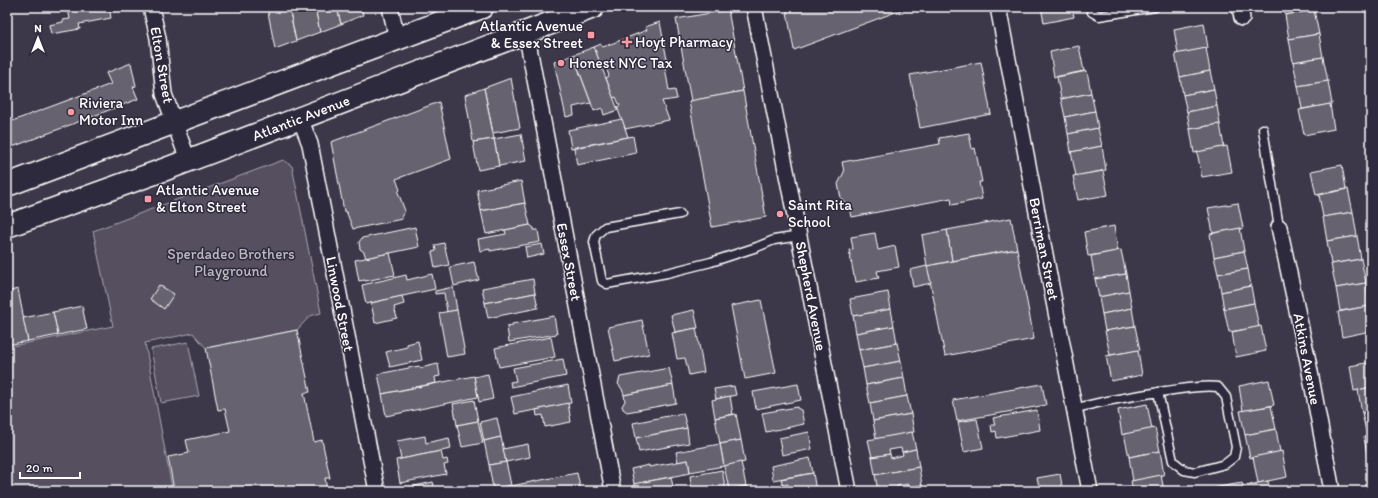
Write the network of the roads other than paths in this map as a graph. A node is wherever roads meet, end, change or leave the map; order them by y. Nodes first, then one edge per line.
1 (151, 7) edge
2 (390, 7) edge
3 (482, 7) edge
4 (593, 7) edge
5 (754, 7) edge
6 (998, 7) edge
7 (1090, 7) edge
8 (1152, 7) edge
9 (1155, 7) edge
10 (526, 32) junction
11 (397, 39) junction
12 (300, 118) junction
13 (174, 122) junction
14 (1263, 129) dead end
15 (188, 160) junction
16 (7, 185) edge
17 (680, 214) dead end
18 (7, 226) edge
19 (1279, 227) joint
20 (800, 236) junction
21 (1158, 392) junction
22 (1074, 409) junction
23 (377, 491) edge
24 (612, 491) edge
25 (849, 491) edge
26 (1090, 491) edge
27 (1332, 491) edge

1 - 13 street, Elton Street
2 - 11 street
3 - 11 main road
4 - 10 main road, Atlantic Avenue
5 - 20 street, Shepherd Avenue
6 - 22 street, Berriman Street
7 - 8 lane
8 - 9 lane
10 - 12 main road, Atlantic Avenue
10 - 24 street, Essex Street
11 - 13 main road
12 - 15 main road, Atlantic Avenue
12 - 23 street, Linwood Street
13 - 15 street, Elton Street
13 - 16 main road
14 - 19 lane
15 - 18 main road, Atlantic Avenue
17 - 20 lane
19 - 27 street, Atkins Avenue
20 - 25 street, Shepherd Avenue
21 - 21 lane
21 - 22 lane
22 - 26 street, Berriman Street

